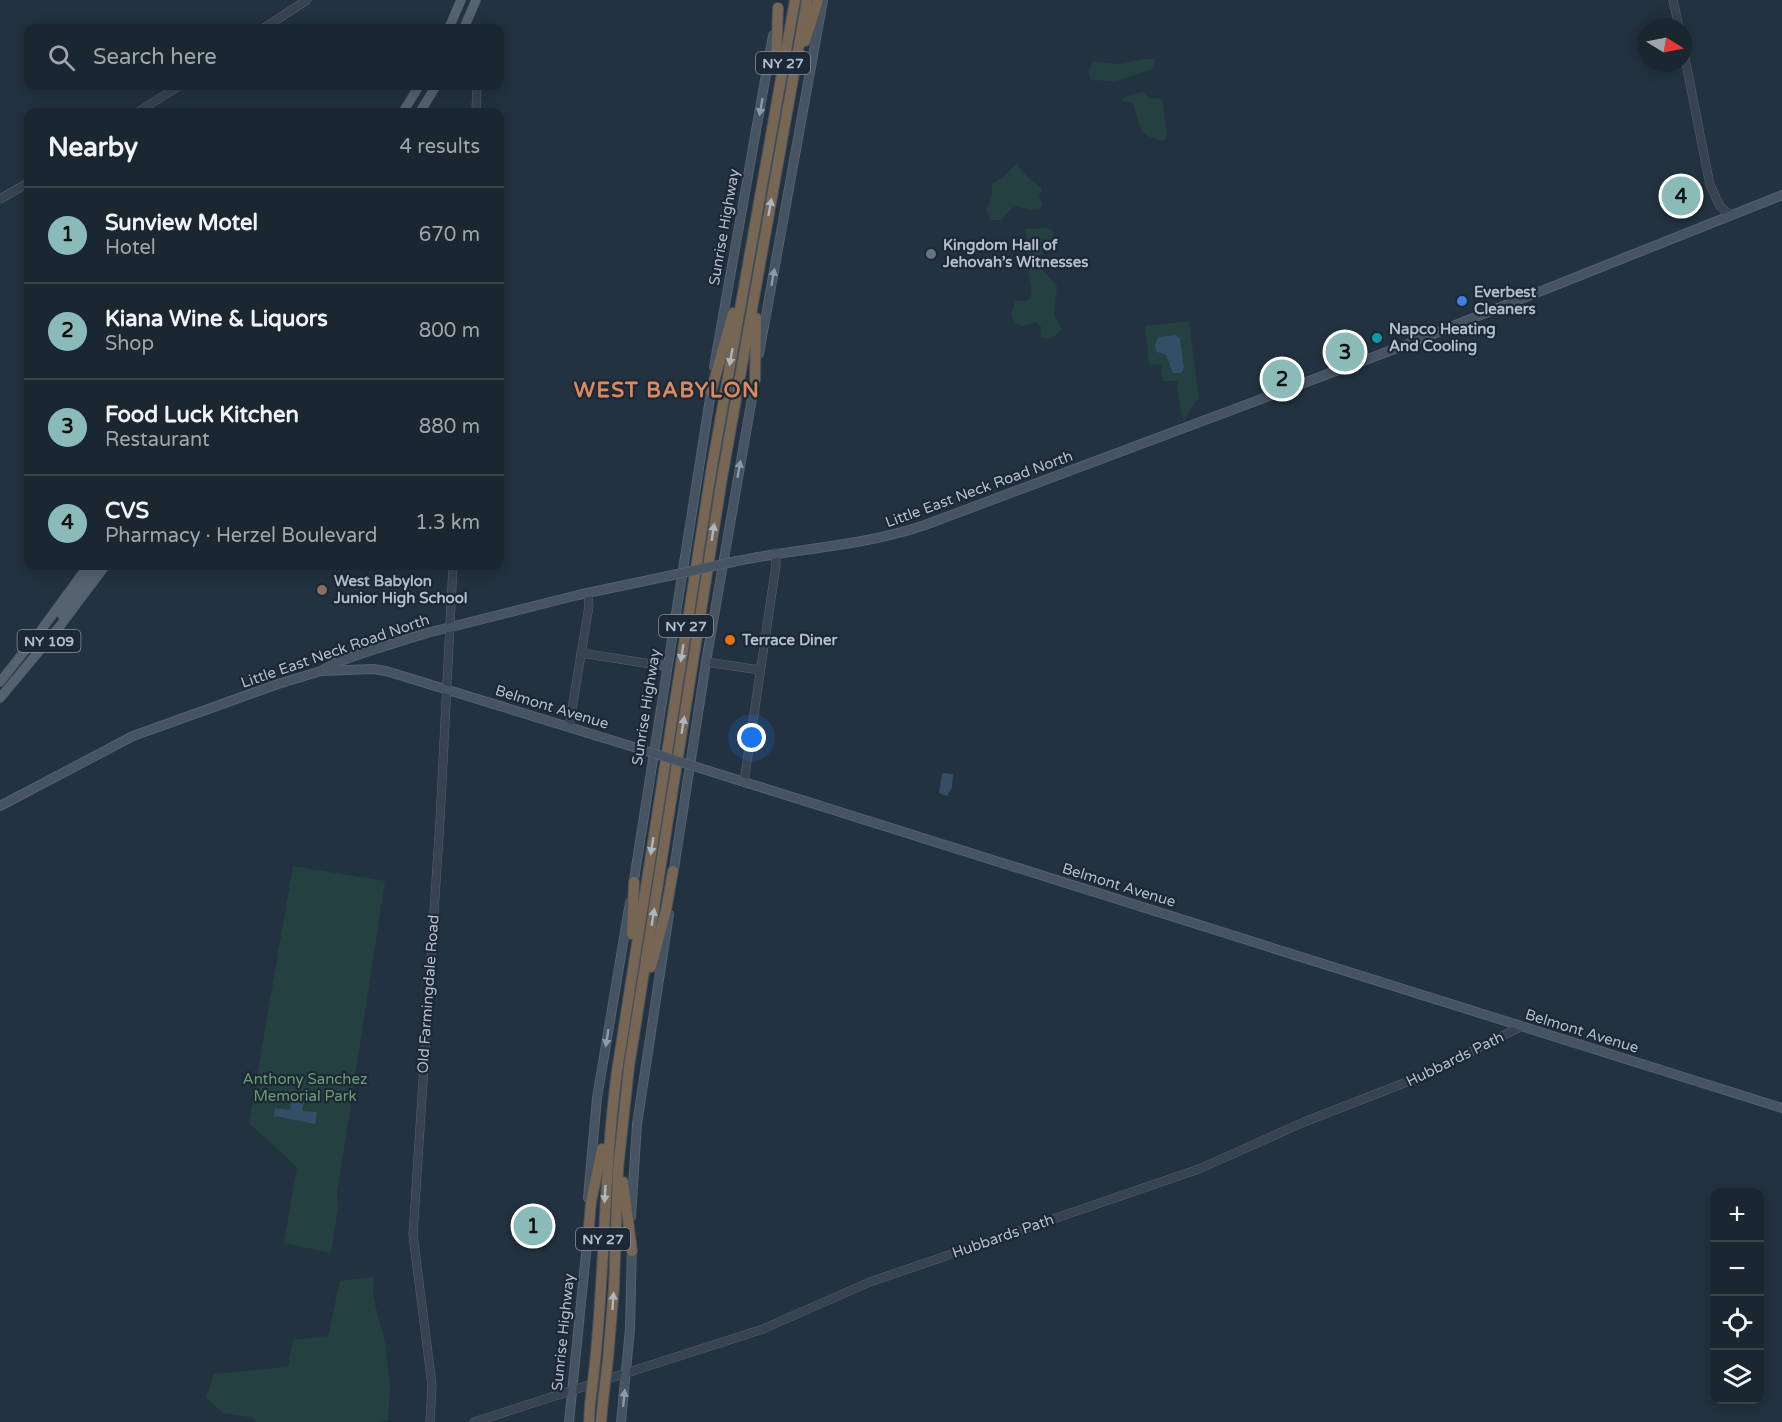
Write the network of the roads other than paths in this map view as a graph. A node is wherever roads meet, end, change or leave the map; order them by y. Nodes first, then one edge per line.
1 (308, 0) edge
2 (476, 0) edge
3 (795, 0) edge
4 (807, 0) edge
5 (818, 0) edge
6 (823, 0) edge
7 (1674, 0) edge
8 (461, 1) edge
9 (779, 4) edge
10 (1677, 18) edge
11 (270, 24) edge
12 (451, 24) edge
13 (456, 24) edge
14 (466, 24) edge
15 (1688, 72) edge
16 (791, 87) junction
17 (173, 90) edge
18 (417, 90) edge
19 (434, 90) edge
20 (477, 90) edge
21 (144, 108) edge
22 (406, 108) edge
23 (422, 108) edge
24 (476, 108) edge
25 (772, 125) junction
26 (24, 185) edge
27 (1782, 195) edge
28 (0, 199) edge
29 (1730, 215) junction
30 (749, 258) junction
31 (760, 264) junction
32 (755, 380) junction
33 (711, 392) junction
34 (776, 553) junction
35 (89, 570) edge
36 (90, 570) edge
37 (102, 570) edge
38 (453, 570) edge
39 (588, 593) junction
40 (450, 627) junction
41 (49, 640) junction
42 (581, 652) junction
43 (706, 662) junction
44 (651, 663) joint
45 (667, 666) junction
46 (760, 670) junction
47 (321, 671) junction
48 (0, 682) edge
49 (447, 689) junction
50 (0, 698) edge
51 (569, 727) junction
52 (744, 782) junction
53 (0, 806) edge
54 (673, 871) junction
55 (634, 882) junction
56 (629, 994) junction
57 (637, 1017) junction
58 (1522, 1026) junction
59 (1782, 1108) edge
60 (611, 1114) junction
61 (622, 1125) junction
62 (588, 1238) junction
63 (632, 1251) junction
64 (626, 1374) junction
65 (572, 1391) junction
66 (430, 1422) edge
67 (474, 1422) edge
68 (569, 1422) edge
69 (588, 1422) edge
70 (601, 1422) edge
71 (621, 1422) edge

1 - 11 street
2 - 14 main road
3 - 25 highway, Sunrise Highway / NY 27
4 - 16 highway, NY 27
5 - 16 highway
32 -> 6 main road
7 - 10 street
8 - 12 main road
8 - 13 main road
9 - 25 highway
9 -> 33 main road, Sunrise Highway
15 - 29 street
31 -> 16 highway, NY 27
17 - 21 street
18 - 22 main road
19 - 23 main road
20 - 24 street
25 - 30 highway, Sunrise Highway / NY 27
26 - 28 street
27 - 29 main road, Little East Neck Road North
29 - 34 main road, Little East Neck Road North
30 - 33 highway
30 -> 56 highway, Sunrise Highway / NY 27
31 - 32 highway
57 -> 31 highway, NY 27
43 -> 32 main road
33 - 45 main road, Sunrise Highway
34 - 39 main road, Little East Neck Road North, bridge
34 - 46 street
35 - 48 main road, NY 109
36 - 41 main road
37 - 41 main road, NY 109
38 - 40 street, Old Farmingdale Road
39 - 40 main road, Little East Neck Road North
39 - 42 street
40 - 47 main road, Little East Neck Road North
40 - 49 street, Old Farmingdale Road
41 - 50 main road, NY 109
42 - 44 street
42 - 51 street
43 - 46 street
43 - 54 main road
44 - 45 main road
45 - 55 main road, Sunrise Highway
46 - 52 street
47 - 49 main road, Belmont Avenue
47 - 53 main road, Little East Neck Road North
49 - 51 main road, Belmont Avenue
49 - 66 street, Old Farmingdale Road
51 - 52 main road, Belmont Avenue, bridge
52 - 58 main road, Belmont Avenue
54 - 57 highway
54 - 63 main road
55 - 56 highway
55 -> 62 main road, Sunrise Highway
56 - 60 highway, Sunrise Highway / NY 27
57 - 61 highway, NY 27
58 - 59 main road, Belmont Avenue
58 - 64 street, Hubbards Path
60 - 62 highway
60 -> 69 highway, Sunrise Highway / NY 27, bridge
61 - 63 highway
70 -> 61 highway, NY 27, bridge
62 - 65 main road, Sunrise Highway
63 - 64 main road
64 - 65 street, Hubbards Path
71 -> 64 main road
65 - 67 street, Hubbards Path
65 - 68 main road, Sunrise Highway

